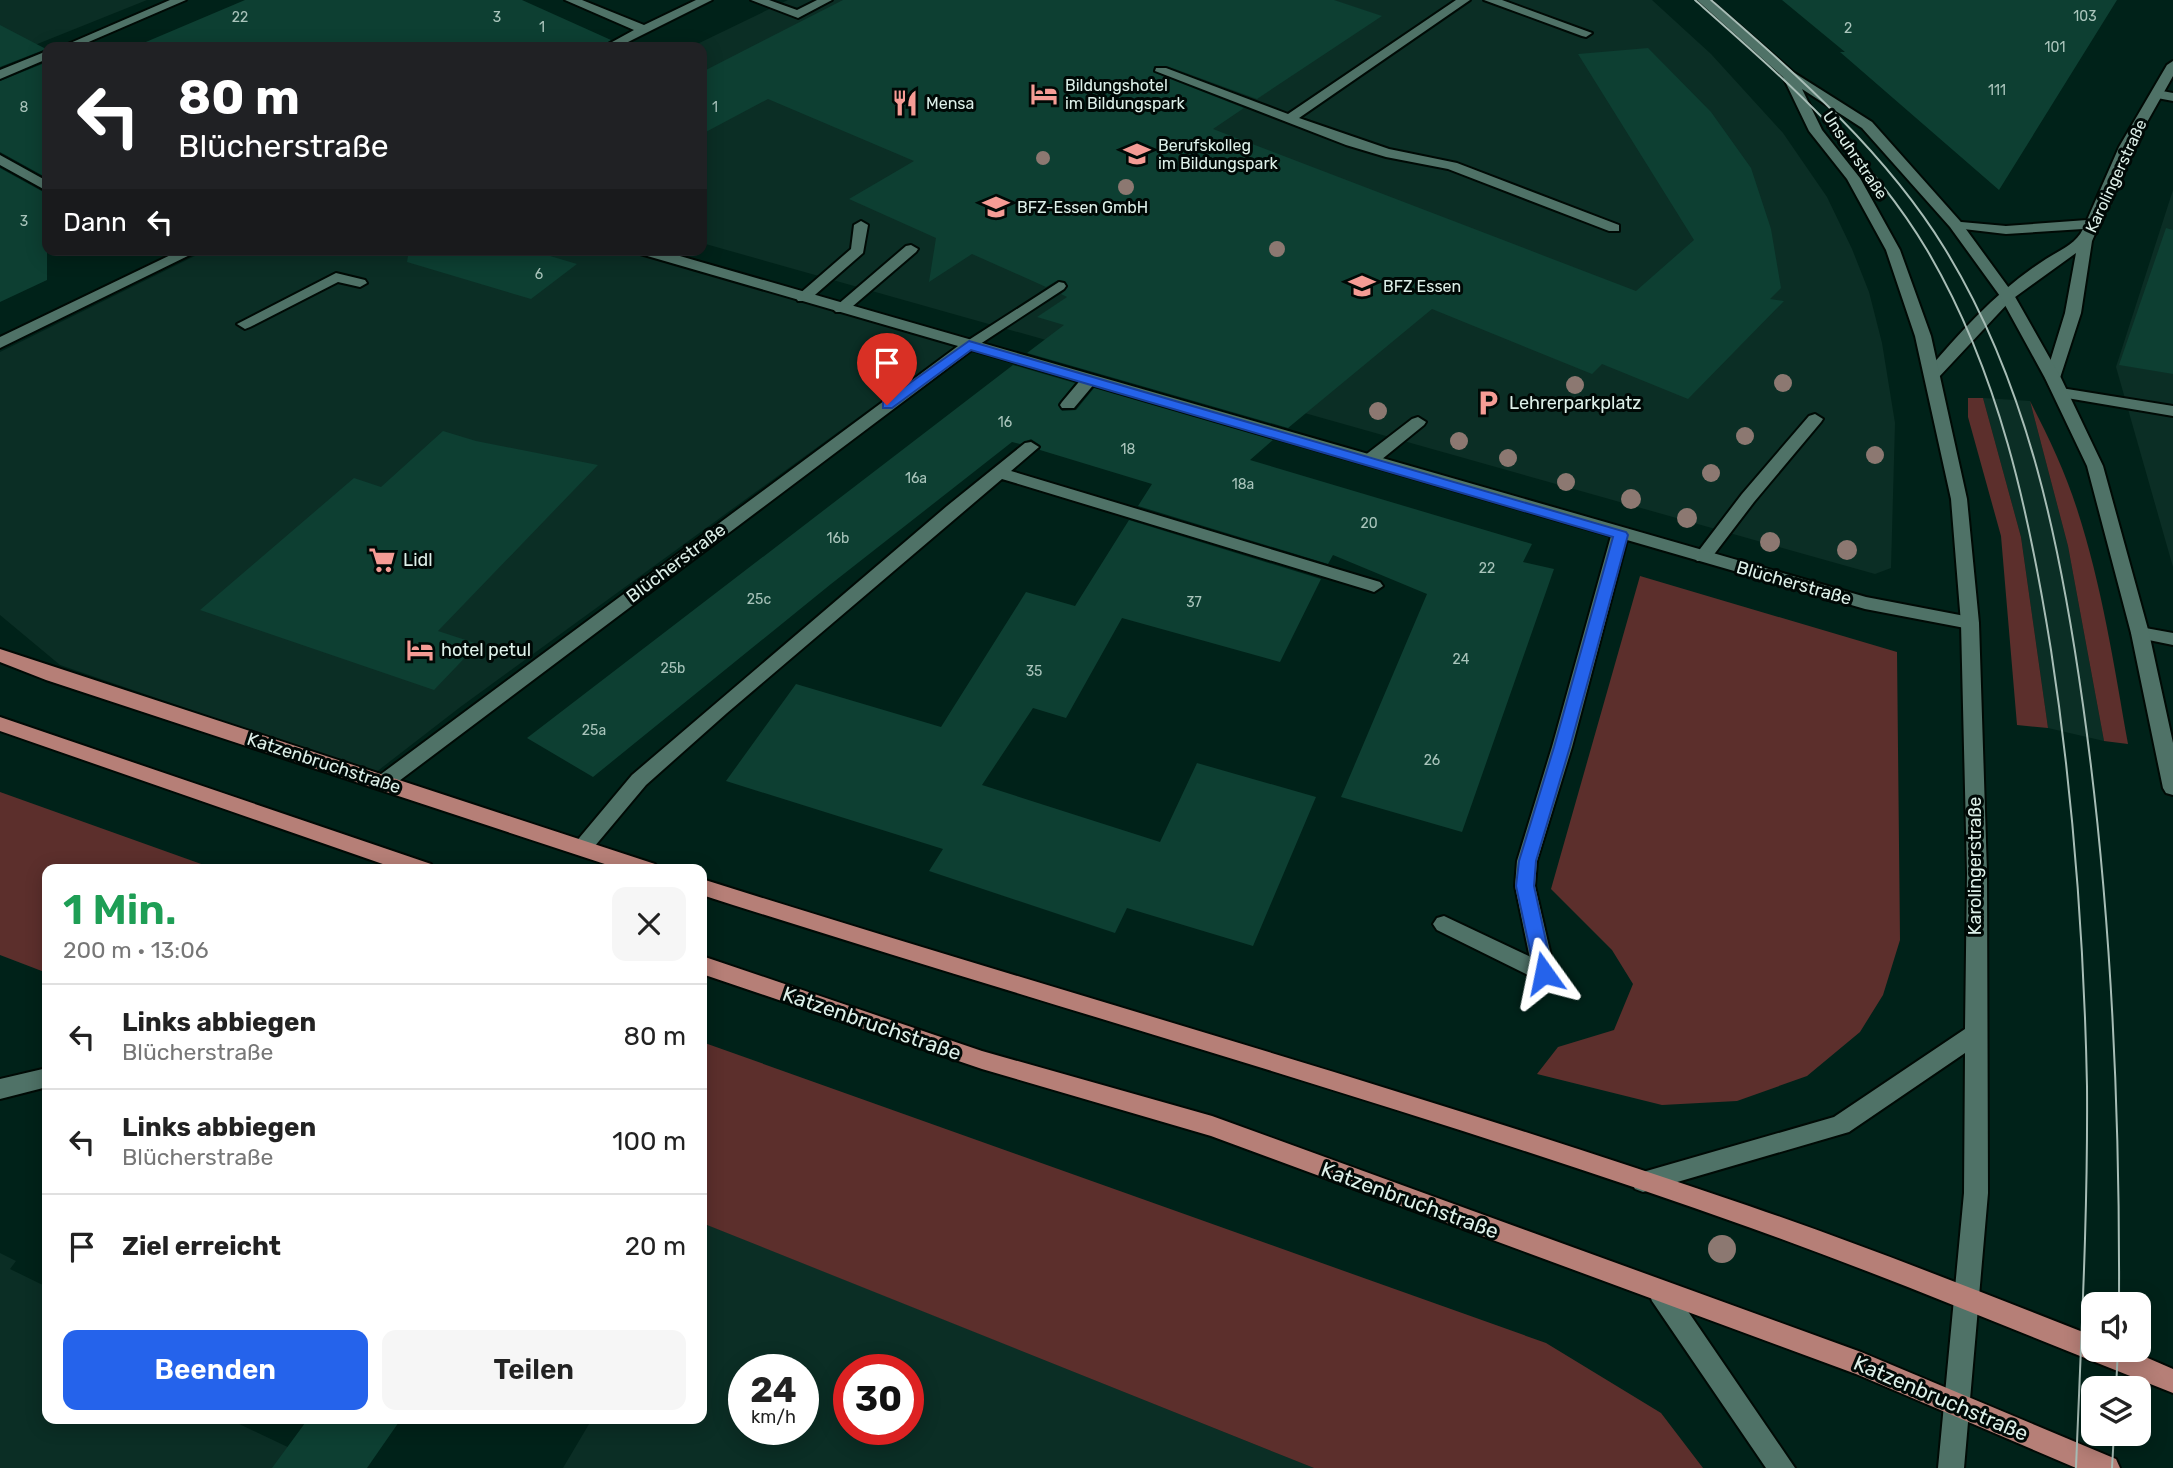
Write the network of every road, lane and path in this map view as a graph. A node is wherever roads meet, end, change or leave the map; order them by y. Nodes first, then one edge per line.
1 (180, 0) edge
2 (571, 0) edge
3 (706, 0) edge
4 (757, 0) edge
5 (826, 0) edge
6 (1464, 0) edge
7 (1490, 0) edge
8 (1703, 0) edge
9 (645, 30) junction
10 (1586, 33) dead end
11 (78, 42) edge
12 (619, 42) edge
13 (42, 57) edge
14 (2173, 65) edge
15 (1161, 71) dead end
16 (0, 75) edge
17 (1788, 75) junction
18 (2157, 94) junction
19 (2173, 97) edge
20 (1289, 119) junction
21 (0, 159) edge
22 (42, 184) edge
23 (1955, 224) junction
24 (2092, 224) junction
25 (861, 225) dead end
26 (1614, 228) dead end
27 (2085, 241) junction
28 (911, 249) dead end
29 (168, 256) edge
30 (182, 256) edge
31 (662, 256) edge
32 (174, 260) junction
33 (360, 283) dead end
34 (1059, 286) dead end
35 (2007, 295) junction
36 (803, 298) junction
37 (841, 309) junction
38 (245, 324) dead end
39 (0, 343) edge
40 (969, 345) junction
41 (1933, 375) junction
42 (1089, 380) junction
43 (2057, 385) junction
44 (1068, 405) dead end
45 (2173, 411) edge
46 (1815, 419) dead end
47 (1418, 422) dead end
48 (1031, 447) dead end
49 (1370, 460) junction
50 (999, 473) junction
51 (1620, 535) junction
52 (1703, 557) junction
53 (1374, 586) dead end
54 (1970, 623) junction
55 (2140, 633) junction
56 (2173, 639) edge
57 (0, 655) edge
58 (0, 724) edge
59 (384, 782) junction
60 (2173, 788) edge
61 (582, 848) junction
62 (407, 864) edge
63 (630, 864) edge
64 (707, 889) edge
65 (1444, 924) dead end
66 (707, 967) edge
67 (1975, 1034) junction
68 (42, 1078) edge
69 (0, 1089) edge
70 (1643, 1182) junction
71 (1661, 1293) junction
72 (1968, 1296) junction
73 (2081, 1342) edge
74 (2128, 1362) edge
75 (2173, 1381) edge
76 (1959, 1405) junction
77 (1782, 1468) edge
78 (1951, 1468) edge
79 (2107, 1468) edge

1 - 11 street
2 - 9 street
3 - 9 street
4 - 5 street
6 - 20 street
7 - 10 street
8 - 17 street, Unsuhrstraße
9 - 12 street
13 - 16 street
14 - 18 street, Karolingerstraße
15 - 20 street
17 - 23 street, Unsuhrstraße
17 - 41 street, Unsuhrstraße
18 - 19 street
18 - 24 street, Karolingerstraße
20 - 26 street
21 - 22 street
23 - 24 street
23 - 35 street, Unsuhrstraße
24 - 27 street, Karolingerstraße
25 - 36 street
27 - 35 street, Karolingerstraße
27 - 43 street
28 - 37 street
29 - 32 street
30 - 32 street
31 - 36 street, Blücherstraße
32 - 39 street
33 - 38 street
34 - 40 street
35 - 41 street, Karolingerstraße
35 - 43 street
36 - 37 street, Blücherstraße
37 - 40 street, Blücherstraße
40 - 42 street, Blücherstraße
40 - 59 street, Blücherstraße
41 - 54 street, Karolingerstraße
42 - 44 street
42 - 49 street, Blücherstraße
43 - 45 street
43 - 55 street
46 - 52 street
47 - 49 street
48 - 50 street
49 - 51 street, Blücherstraße
50 - 53 street
50 - 61 street
51 - 52 street, Blücherstraße
51 - 65 street
52 - 54 street, Blücherstraße
54 - 67 street, Karolingerstraße
55 - 56 street
55 - 60 street
57 - 59 main road, Katzenbruchstraße
58 - 62 main road
59 - 61 main road, Katzenbruchstraße
61 - 63 main road, Katzenbruchstraße
64 - 70 main road
66 - 71 main road, Katzenbruchstraße
67 - 70 street
67 - 72 street, Karolingerstraße
68 - 69 street
70 - 72 main road
71 - 76 main road, Katzenbruchstraße
71 - 77 street
72 - 73 main road
72 - 76 street, Karolingerstraße
74 - 75 main road
76 - 78 street, Karolingerstraße
76 - 79 main road, Katzenbruchstraße

